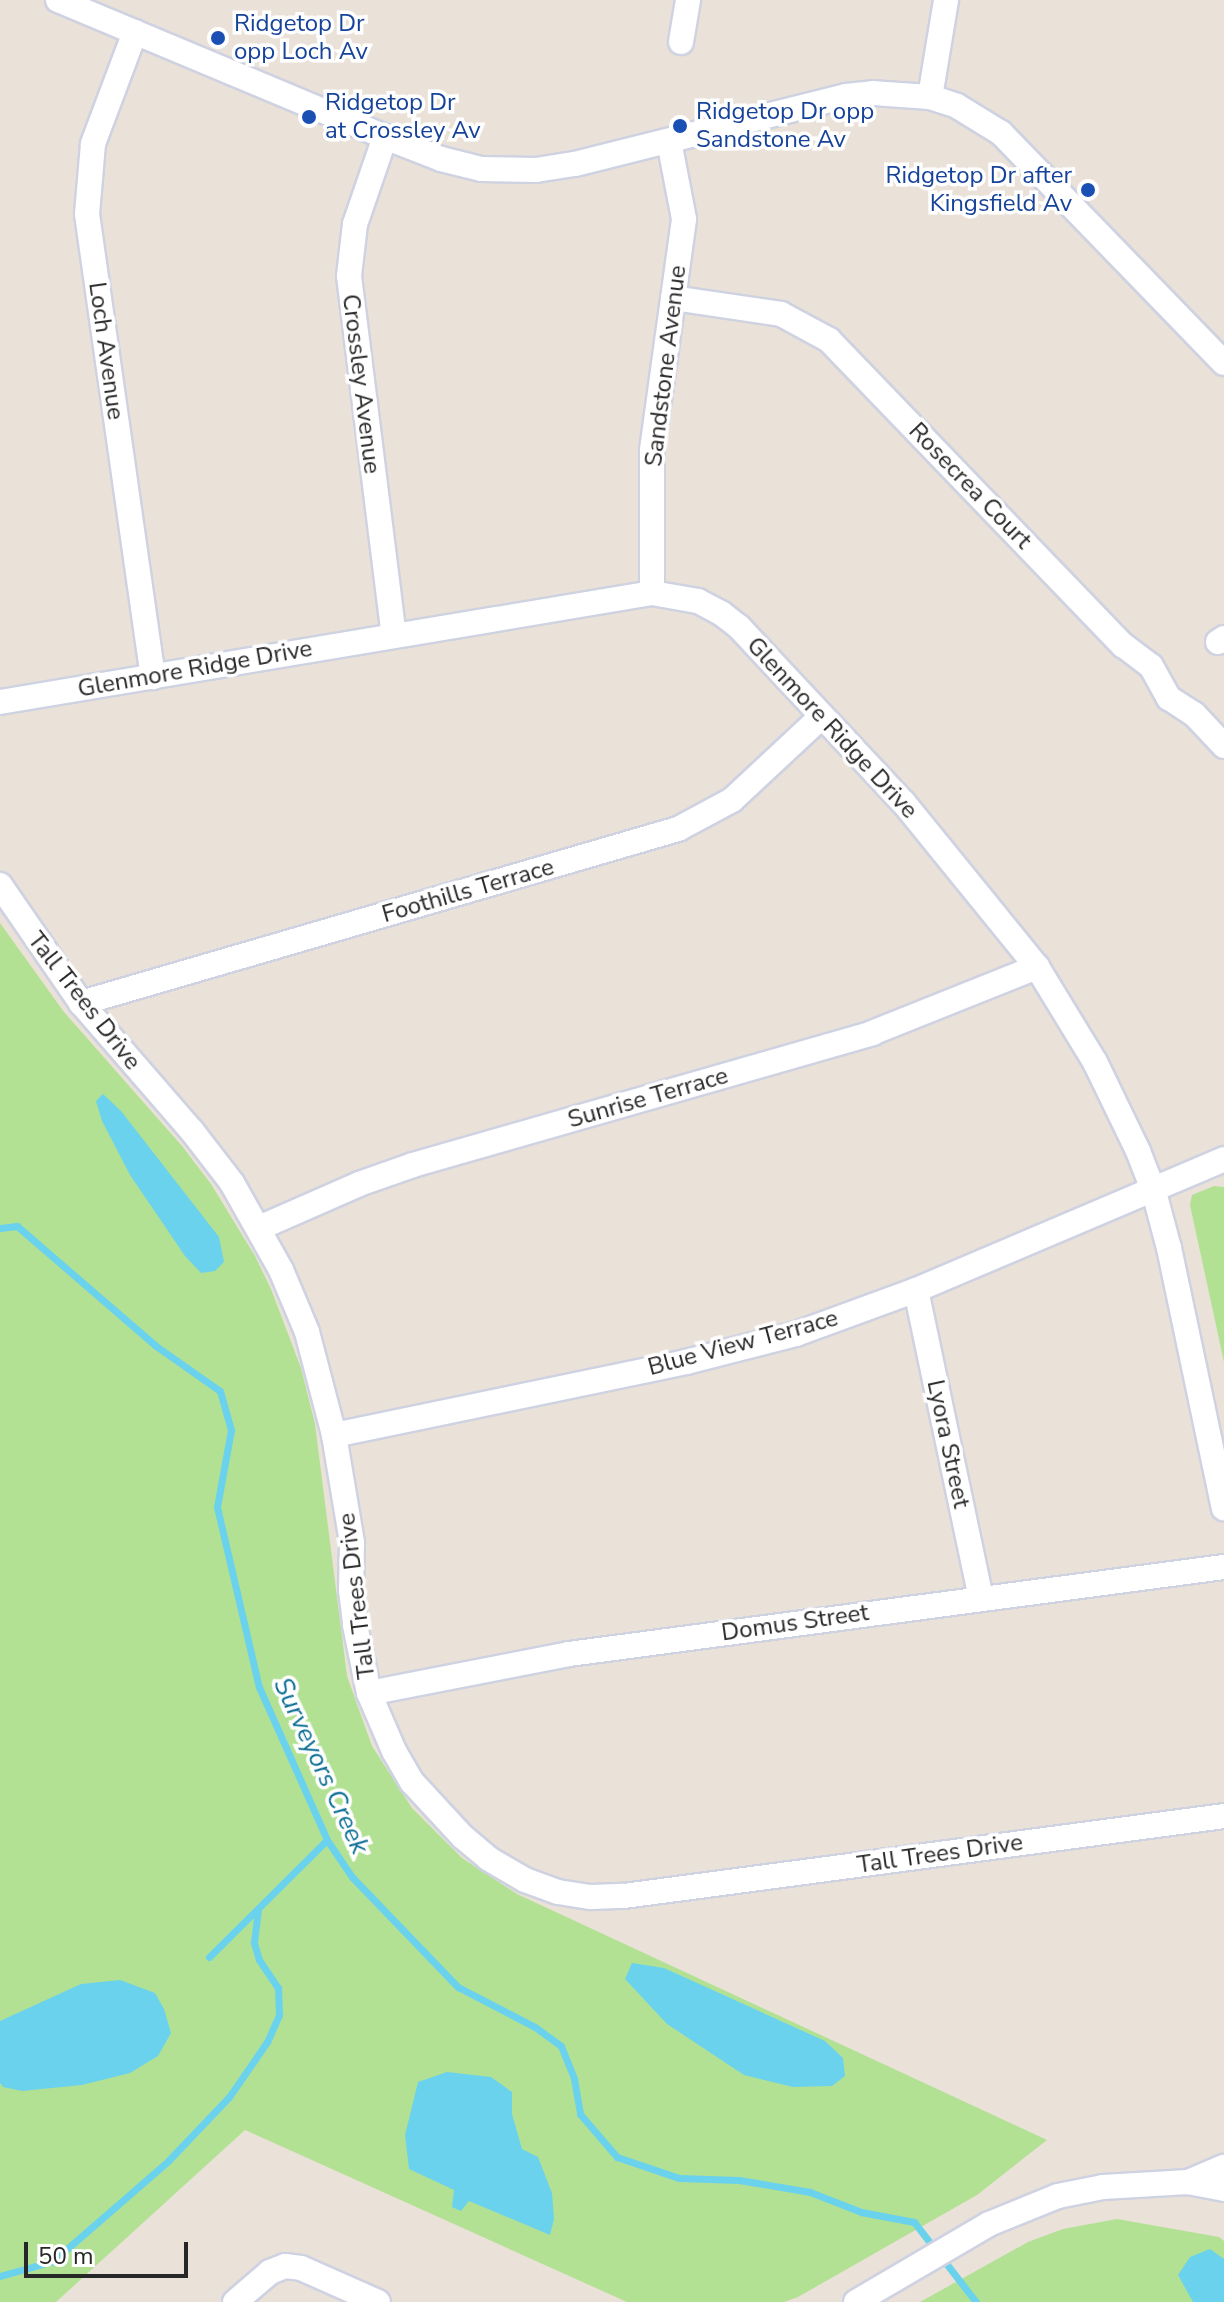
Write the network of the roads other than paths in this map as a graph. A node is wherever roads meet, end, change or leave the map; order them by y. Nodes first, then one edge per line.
1 (58, 0) edge
2 (688, 0) edge
3 (946, 0) edge
4 (135, 32) junction
5 (681, 42) dead end
6 (930, 97) junction
7 (385, 137) junction
8 (669, 141) junction
9 (673, 298) junction
10 (1224, 363) edge
11 (652, 593) junction
12 (394, 635) junction
13 (153, 677) junction
14 (0, 702) edge
15 (822, 716) junction
16 (1224, 746) edge
17 (0, 885) edge
18 (1037, 967) junction
19 (81, 1003) junction
20 (1224, 1159) edge
21 (1154, 1192) junction
22 (259, 1228) junction
23 (916, 1290) junction
24 (334, 1435) junction
25 (1224, 1508) edge
26 (1224, 1567) edge
27 (981, 1598) junction
28 (369, 1693) junction
29 (1224, 1816) edge
30 (1224, 2167) edge
31 (1188, 2182) junction
32 (1224, 2189) edge
33 (235, 2302) edge
34 (378, 2302) edge
35 (856, 2302) edge

1 - 4 street
2 - 5 street
3 - 6 street
4 - 7 street
4 - 13 street, Loch Avenue
6 - 8 street
6 - 10 street
7 - 8 street
7 - 12 street, Crossley Avenue
8 - 9 street, Sandstone Avenue
9 - 11 street, Sandstone Avenue
9 - 16 street, Rosecrea Court
11 - 12 street, Glenmore Ridge Drive
11 - 15 street, Glenmore Ridge Drive
12 - 13 street, Glenmore Ridge Drive
13 - 14 street, Glenmore Ridge Drive
15 - 18 street, Glenmore Ridge Drive
15 - 19 street, Foothills Terrace
17 - 19 street, Tall Trees Drive
18 - 21 street, Glenmore Ridge Drive
18 - 22 street, Sunrise Terrace
19 - 22 street, Tall Trees Drive
20 - 21 street, Blue View Terrace
21 - 23 street, Blue View Terrace
21 - 25 street, Glenmore Ridge Drive
22 - 24 street, Tall Trees Drive
23 - 24 street, Blue View Terrace
23 - 27 street, Lyora Street
24 - 28 street, Tall Trees Drive
26 - 27 street, Domus Street
27 - 28 street, Domus Street
28 - 29 street, Tall Trees Drive
30 - 31 street
31 - 32 street
31 - 35 street
33 - 34 street

